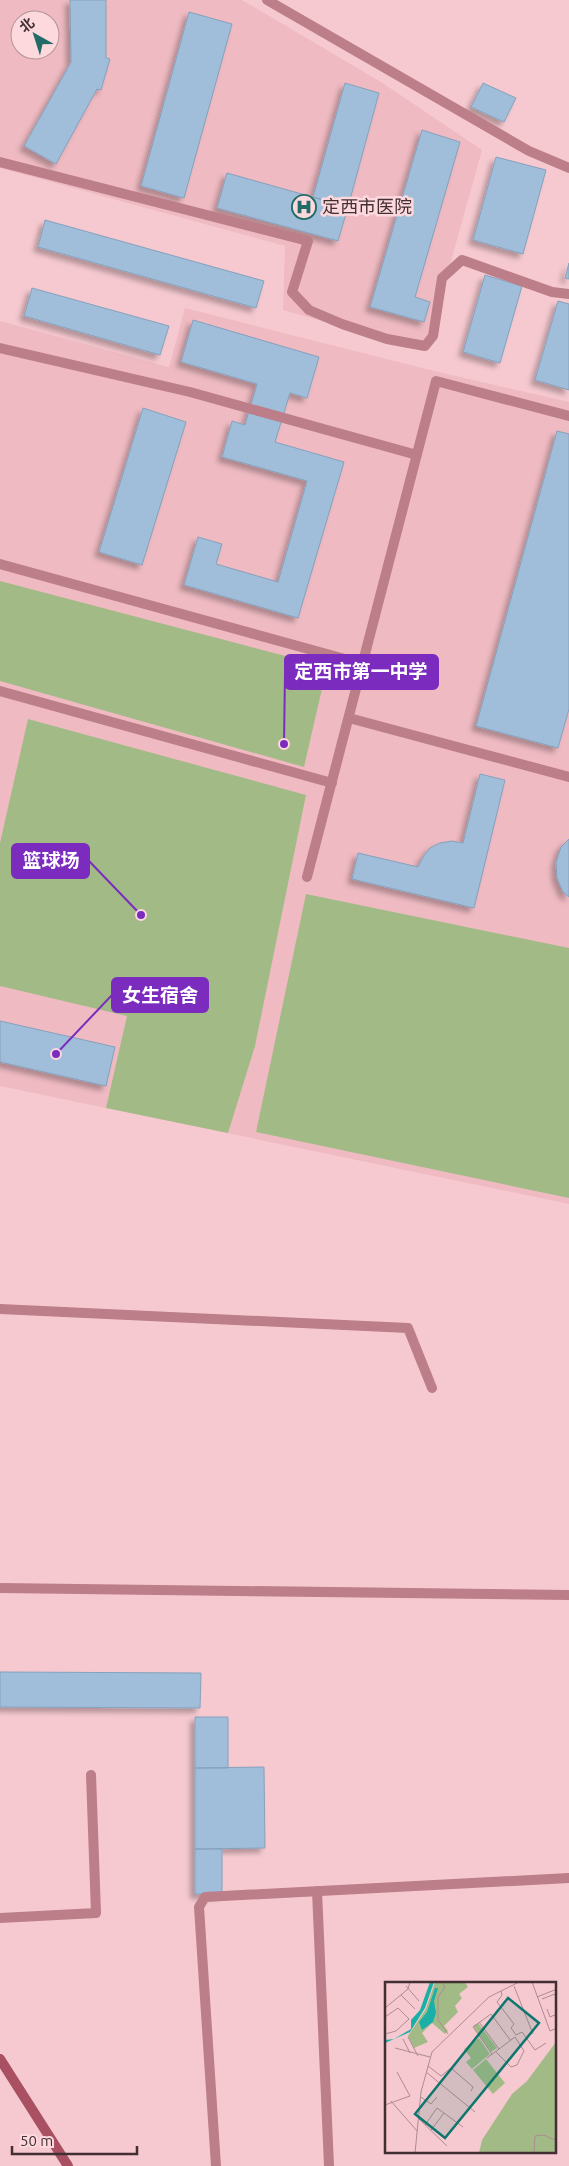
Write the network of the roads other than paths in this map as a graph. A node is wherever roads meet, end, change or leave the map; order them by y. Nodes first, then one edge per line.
1 (266, 0) edge
2 (0, 162) edge
3 (569, 168) edge
4 (569, 294) edge
5 (0, 348) edge
6 (569, 416) edge
7 (417, 455) junction
8 (0, 564) edge
9 (363, 664) junction
10 (0, 691) edge
11 (349, 718) junction
12 (569, 777) edge
13 (332, 783) junction
14 (307, 877) dead end
15 (0, 1309) edge
16 (432, 1388) dead end
17 (0, 1588) edge
18 (569, 1594) edge
19 (91, 1775) dead end
20 (569, 1878) edge
21 (317, 1891) junction
22 (0, 1918) edge
23 (0, 2059) edge
24 (68, 2166) edge
25 (216, 2166) edge
26 (329, 2166) edge

1 - 3 street
2 - 4 street
5 - 7 street
6 - 7 street
7 - 9 street
8 - 9 street
9 - 11 street
10 - 13 street
11 - 12 street
11 - 13 street
13 - 14 street
15 - 16 street
17 - 18 street
19 - 22 street
20 - 21 street
21 - 25 street
21 - 26 street
23 - 24 main road

